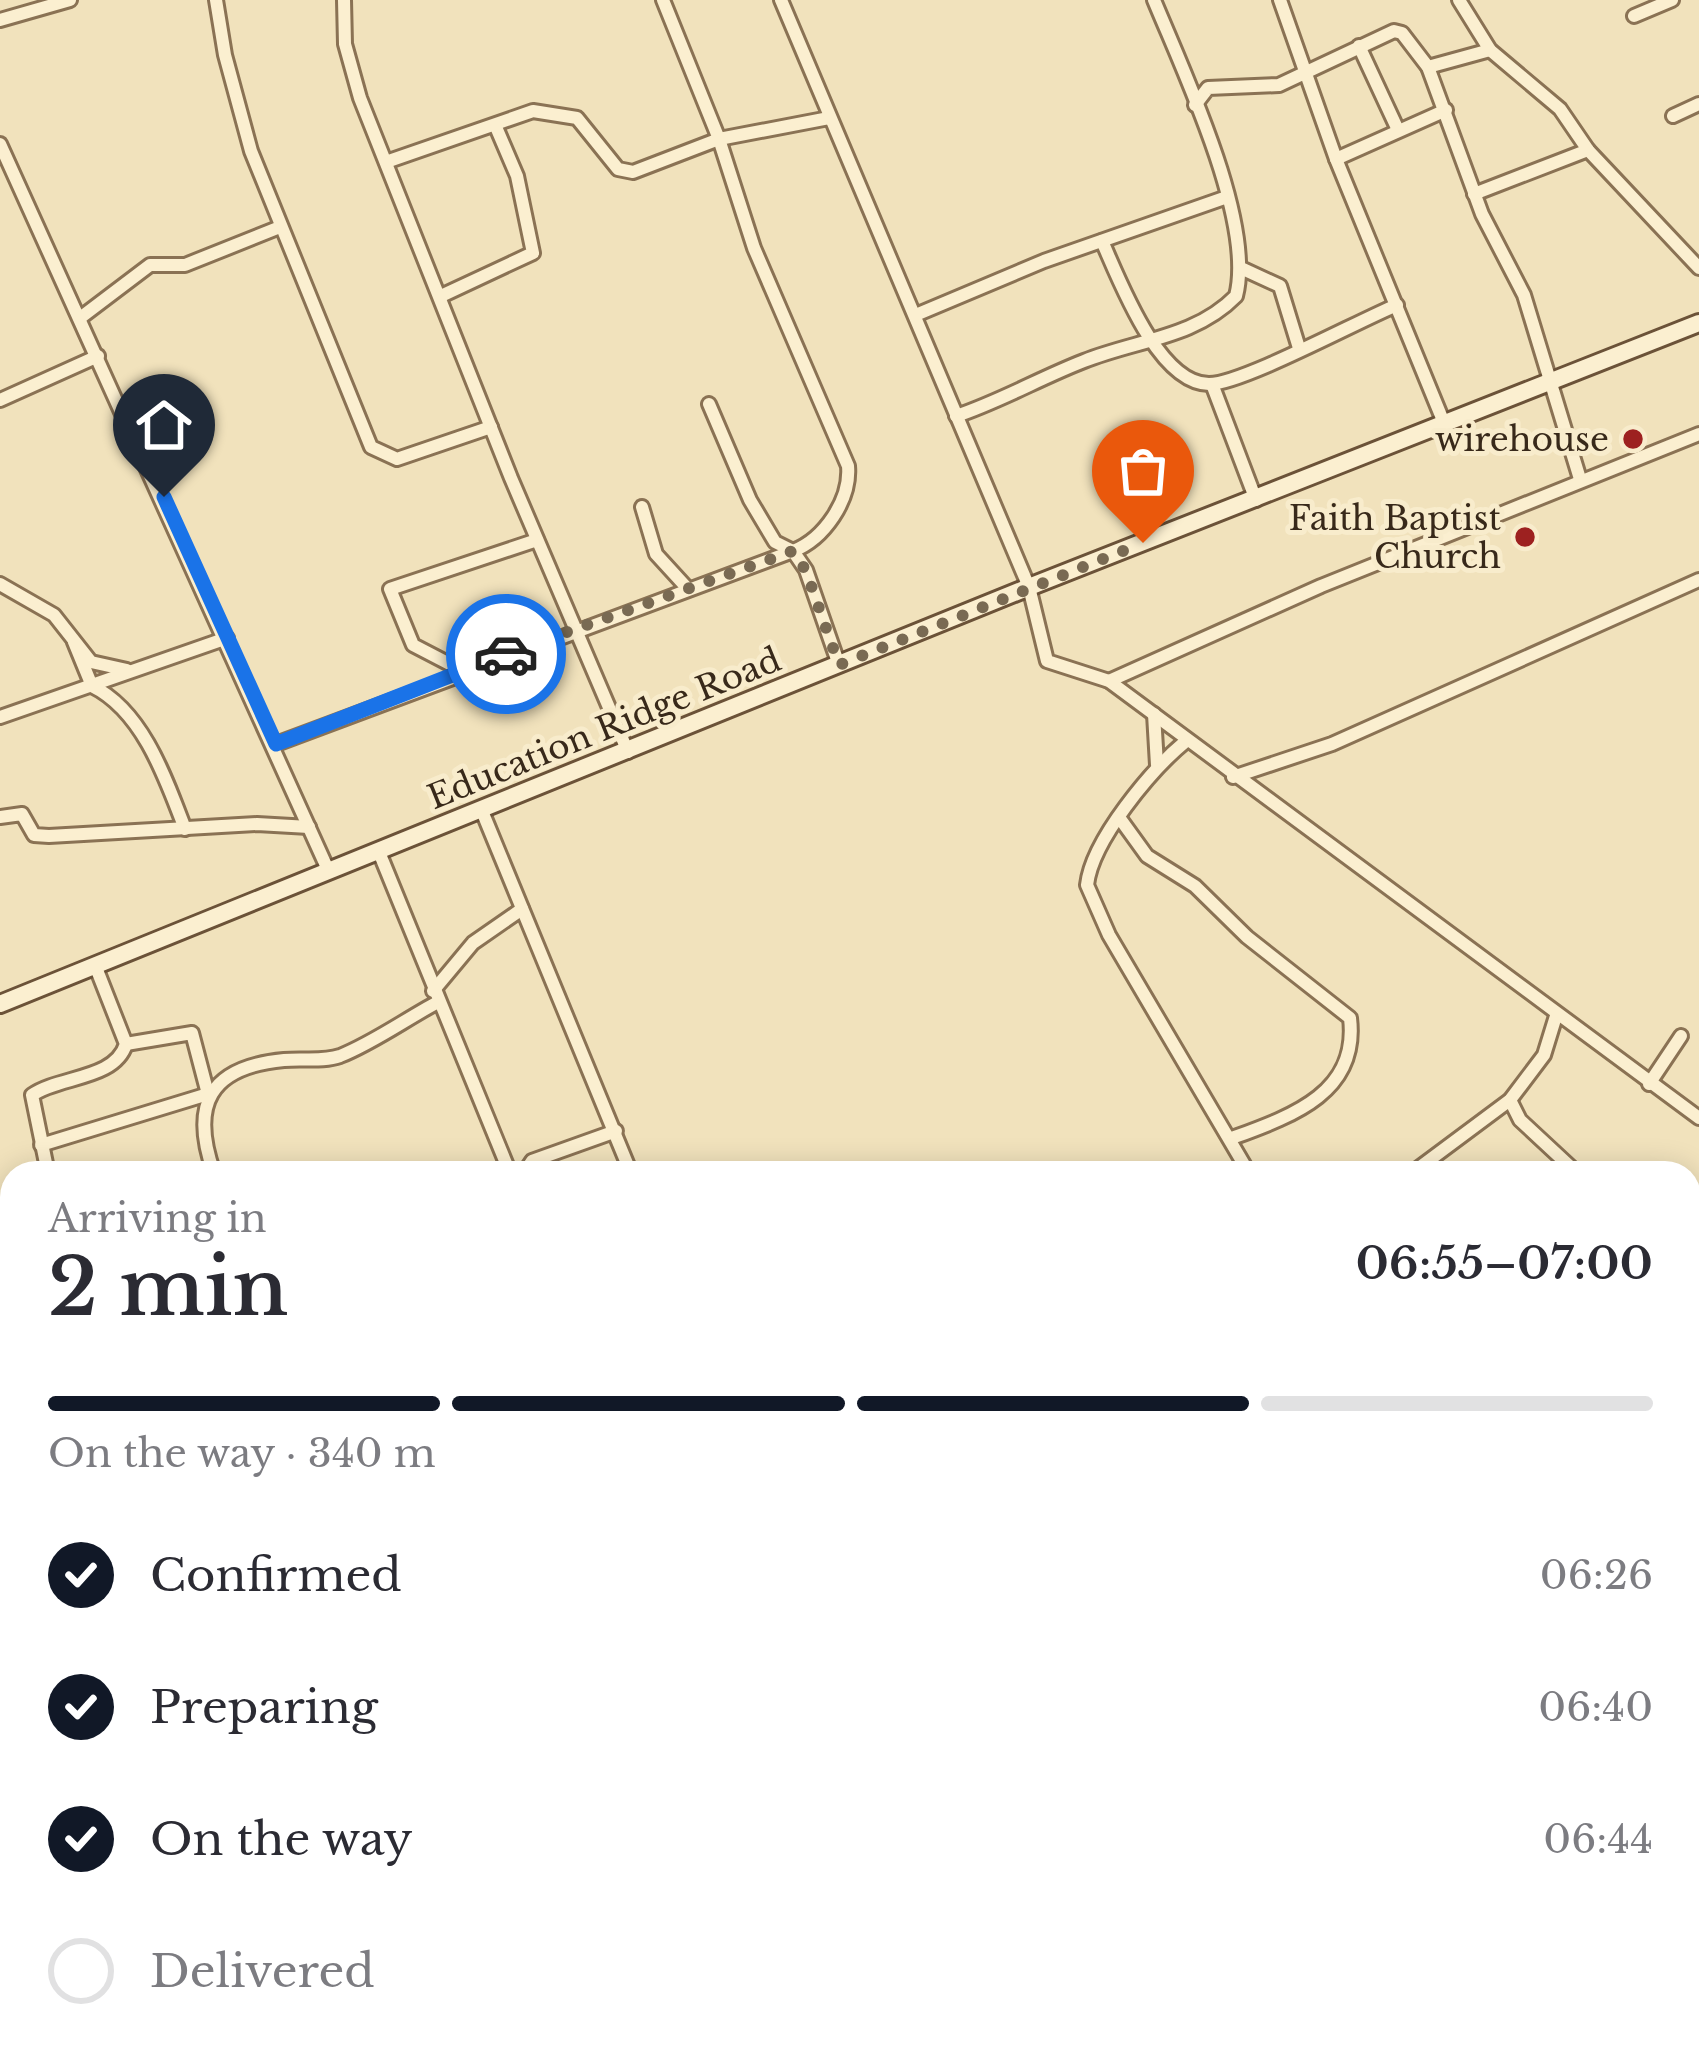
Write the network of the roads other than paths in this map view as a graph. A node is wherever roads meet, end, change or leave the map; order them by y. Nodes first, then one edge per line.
1 (70, 0) edge
2 (216, 0) edge
3 (344, 0) edge
4 (663, 0) edge
5 (781, 0) edge
6 (1154, 0) edge
7 (1280, 0) edge
8 (1459, 0) edge
9 (1672, 0) edge
10 (1634, 16) dead end
11 (0, 20) edge
12 (1359, 46) junction
13 (1490, 50) junction
14 (1428, 67) junction
15 (1308, 74) junction
16 (1185, 77) junction
17 (1208, 88) junction
18 (1699, 104) edge
19 (1195, 105) junction
20 (1446, 110) junction
21 (1673, 116) dead end
22 (829, 118) junction
23 (496, 127) junction
24 (1399, 130) junction
25 (719, 139) junction
26 (0, 144) edge
27 (1588, 150) junction
28 (1336, 159) junction
29 (386, 162) junction
30 (1474, 194) junction
31 (1227, 197) junction
32 (280, 227) junction
33 (1102, 241) junction
34 (1699, 268) edge
35 (1243, 269) junction
36 (441, 296) junction
37 (1397, 305) junction
38 (918, 314) junction
39 (80, 318) junction
40 (1698, 326) edge
41 (1154, 341) junction
42 (1299, 349) junction
43 (98, 356) junction
44 (1555, 383) junction
45 (1212, 384) junction
46 (0, 400) edge
47 (709, 404) dead end
48 (956, 416) junction
49 (1444, 424) junction
50 (490, 427) junction
51 (1699, 434) edge
52 (1580, 479) junction
53 (1256, 500) junction
54 (642, 507) dead end
55 (537, 540) junction
56 (793, 551) junction
57 (1699, 580) edge
58 (0, 584) edge
59 (1030, 586) junction
60 (688, 589) junction
61 (580, 630) junction
62 (227, 638) junction
63 (74, 642) junction
64 (839, 665) junction
65 (134, 671) junction
66 (465, 672) junction
67 (1109, 681) junction
68 (92, 686) junction
69 (1154, 714) junction
70 (0, 717) edge
71 (1186, 741) junction
72 (276, 744) junction
73 (628, 752) junction
74 (1157, 765) junction
75 (1233, 777) junction
76 (482, 811) junction
77 (0, 817) edge
78 (1121, 820) junction
79 (309, 827) junction
80 (184, 829) junction
81 (379, 852) junction
82 (329, 872) junction
83 (522, 909) junction
84 (95, 965) junction
85 (435, 997) junction
86 (0, 1004) edge
87 (1556, 1016) junction
88 (1681, 1036) dead end
89 (126, 1044) junction
90 (1649, 1084) junction
91 (208, 1094) junction
92 (1510, 1100) junction
93 (1699, 1118) edge
94 (616, 1130) junction
95 (1232, 1138) junction
96 (41, 1145) junction
97 (45, 1161) edge
98 (211, 1161) edge
99 (505, 1161) edge
100 (532, 1161) edge
101 (627, 1161) edge
102 (1244, 1161) edge
103 (1433, 1161) edge
104 (1563, 1161) edge

1 - 11 street
2 - 32 street
3 - 29 street
4 - 25 street
5 - 22 street
6 - 16 street
7 - 15 street
8 - 13 street
9 - 10 street
12 - 14 street
12 - 15 street
12 - 24 street
13 - 14 street
13 - 27 street
14 - 20 street
15 - 17 street
15 - 28 street
16 - 17 street
16 - 19 street
17 - 19 street
18 - 21 street
19 - 31 street
20 - 24 street
20 - 30 street
22 - 25 street
22 - 38 street
23 - 25 street
23 - 29 street
23 - 36 street
24 - 28 street
25 - 56 street
26 - 39 street
27 - 30 street
27 - 34 street
28 - 37 street
29 - 36 street
30 - 44 street
31 - 33 street
31 - 35 street
32 - 39 street
32 - 50 street
33 - 38 street
33 - 41 street
35 - 41 street
35 - 42 street
36 - 50 street
37 - 42 street
37 - 49 street
38 - 48 street
39 - 43 street
40 - 44 main road, Education Ridge Road
41 - 45 street
41 - 48 street
42 - 45 street
43 - 46 street
43 - 62 street
44 - 49 main road, Education Ridge Road
44 - 52 street
45 - 53 street
47 - 56 street
48 - 59 street
49 - 53 main road, Education Ridge Road
50 - 55 street
51 - 52 street
52 - 67 street
53 - 59 main road, Education Ridge Road
54 - 60 street
55 - 61 street
55 - 66 street
56 - 60 street
56 - 64 street
57 - 75 street
58 - 63 street
59 - 64 main road, Education Ridge Road
59 - 67 street
60 - 61 street
61 - 66 street
61 - 73 street
62 - 65 street
62 - 72 street
63 - 65 street
63 - 68 street
64 - 73 main road, Education Ridge Road
65 - 68 street
66 - 72 street
67 - 69 street
68 - 70 street
68 - 80 street
69 - 71 street
69 - 74 street
71 - 74 street
71 - 75 street
72 - 79 street
73 - 76 main road, Education Ridge Road
74 - 78 street
75 - 87 street
76 - 81 main road, Education Ridge Road
76 - 83 street
77 - 80 street
78 - 95 street
78 - 95 street
79 - 80 street
79 - 82 street
81 - 82 main road, Education Ridge Road
81 - 85 street
82 - 84 main road, Education Ridge Road
83 - 85 street
83 - 94 street
84 - 86 main road, Education Ridge Road
84 - 89 street
85 - 91 street
85 - 99 street
87 - 90 street
87 - 92 street
88 - 90 street
89 - 91 street
89 - 96 street
90 - 93 street
91 - 96 street
91 - 98 street
92 - 103 street
92 - 104 street
94 - 100 street
94 - 101 street
95 - 102 street
96 - 97 street

